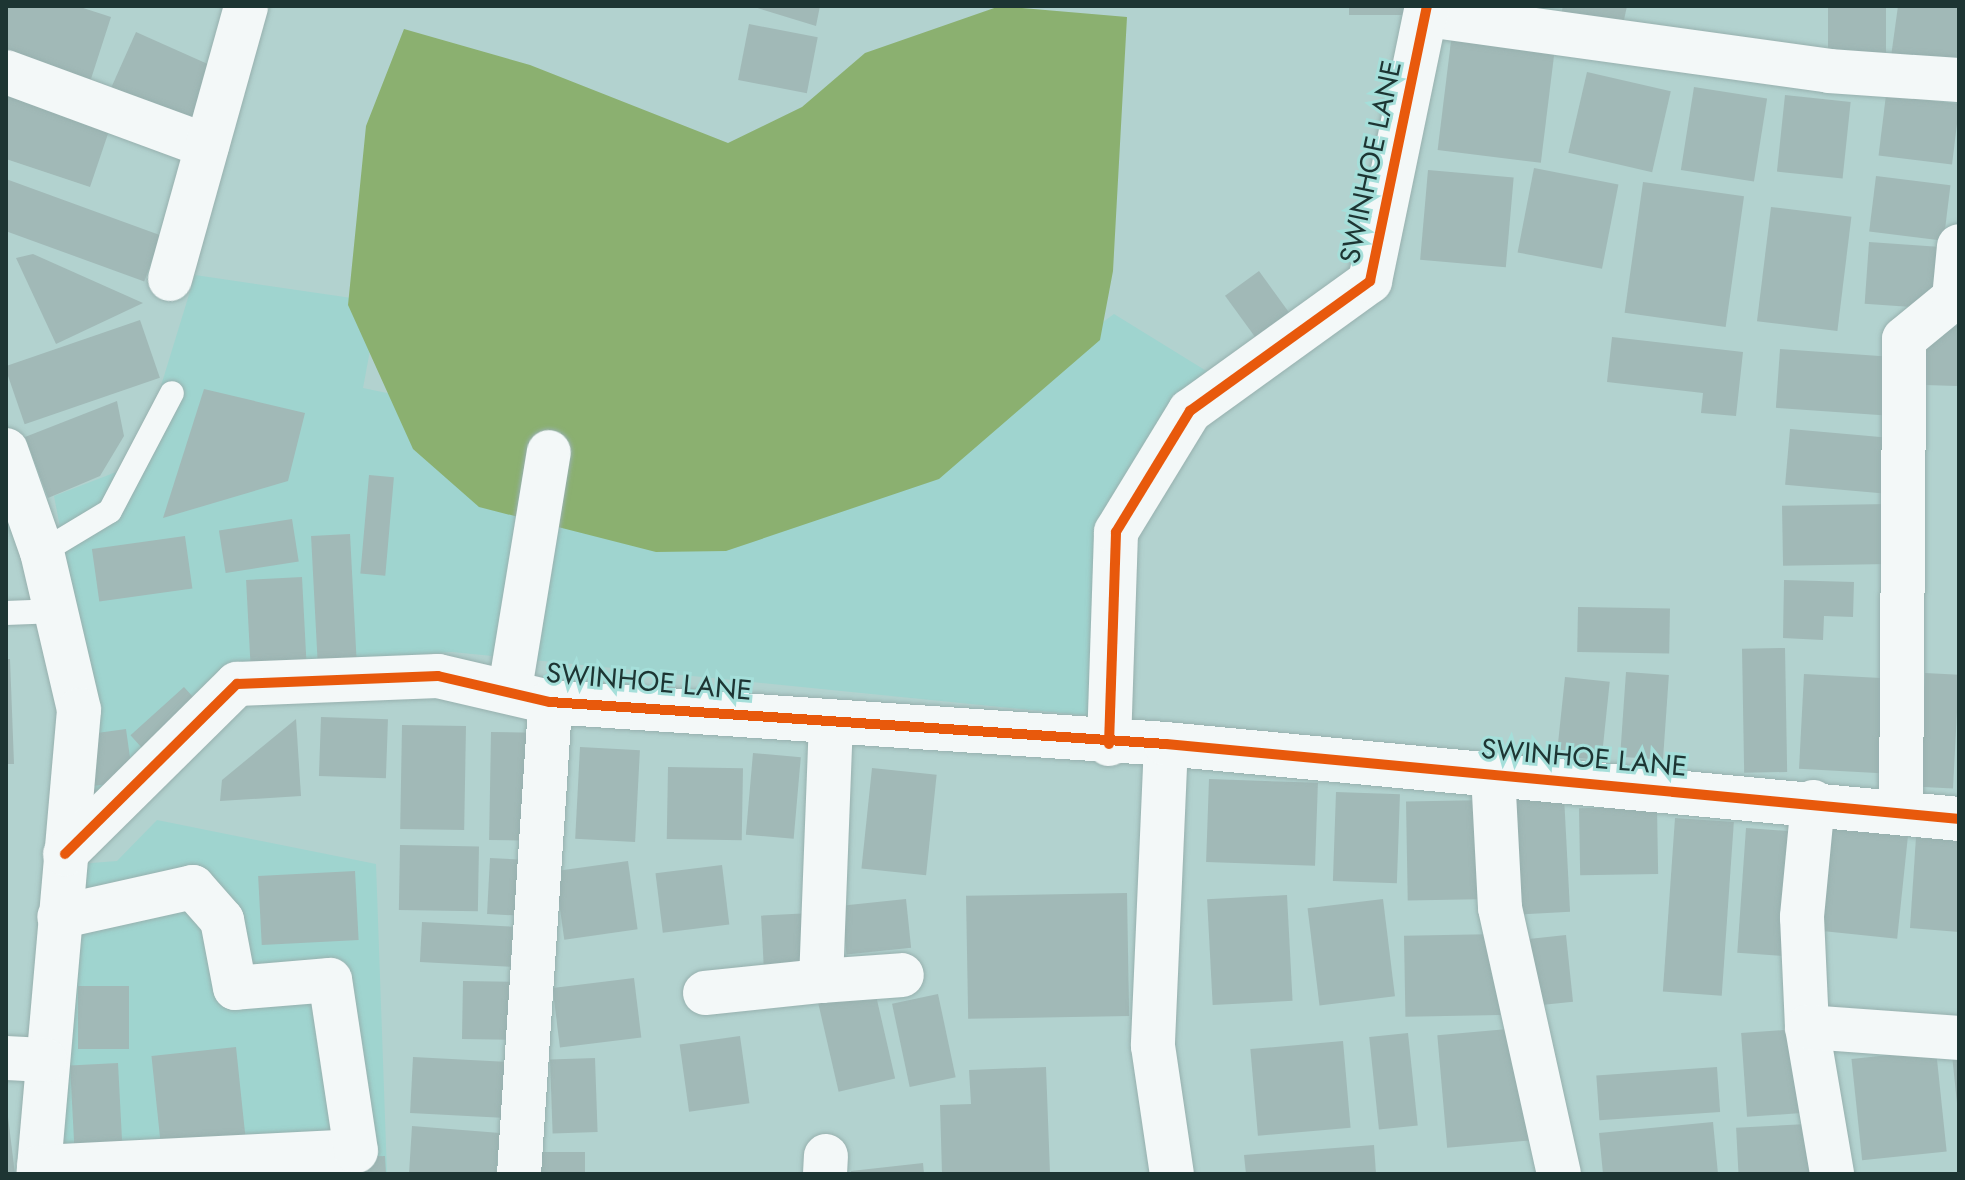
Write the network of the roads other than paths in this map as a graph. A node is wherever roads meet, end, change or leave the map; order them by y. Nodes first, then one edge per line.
1 (246, 6) edge
2 (1427, 11) edge
3 (6, 72) edge
4 (1959, 80) edge
5 (207, 146) junction
6 (1959, 246) edge
7 (170, 279) dead end
8 (172, 393) dead end
9 (6, 450) edge
10 (549, 452) dead end
11 (42, 552) junction
12 (57, 611) junction
13 (6, 613) edge
14 (530, 696) junction
15 (831, 721) junction
16 (1109, 744) junction
17 (1166, 744) junction
18 (1493, 774) junction
19 (1813, 802) junction
20 (1901, 810) junction
21 (1959, 819) edge
22 (65, 854) junction
23 (59, 917) junction
24 (902, 975) dead end
25 (821, 981) junction
26 (705, 993) dead end
27 (1807, 1027) junction
28 (1959, 1038) edge
29 (26, 1059) edge
30 (39, 1171) edge
31 (519, 1174) edge
32 (1172, 1174) edge
33 (1559, 1174) edge
34 (1832, 1174) edge

1 - 5 street
2 - 4 street
2 - 16 street, SWINHOE LANE
3 - 5 street
5 - 7 street
6 - 20 street
8 - 11 lane
9 - 11 street
10 - 14 street
11 - 12 street
12 - 13 lane
12 - 22 street
14 - 15 street, SWINHOE LANE
14 - 22 street, SWINHOE LANE
14 - 31 street
15 - 16 street, SWINHOE LANE
15 - 25 street
16 - 17 street, SWINHOE LANE
17 - 18 street, SWINHOE LANE
17 - 32 street
18 - 19 street, SWINHOE LANE
18 - 33 street
19 - 20 street, SWINHOE LANE
19 - 27 street
20 - 21 street, SWINHOE LANE
22 - 23 street
23 - 29 street
23 - 30 street
24 - 25 street
25 - 26 street
27 - 28 street
27 - 34 street
29 - 30 street

